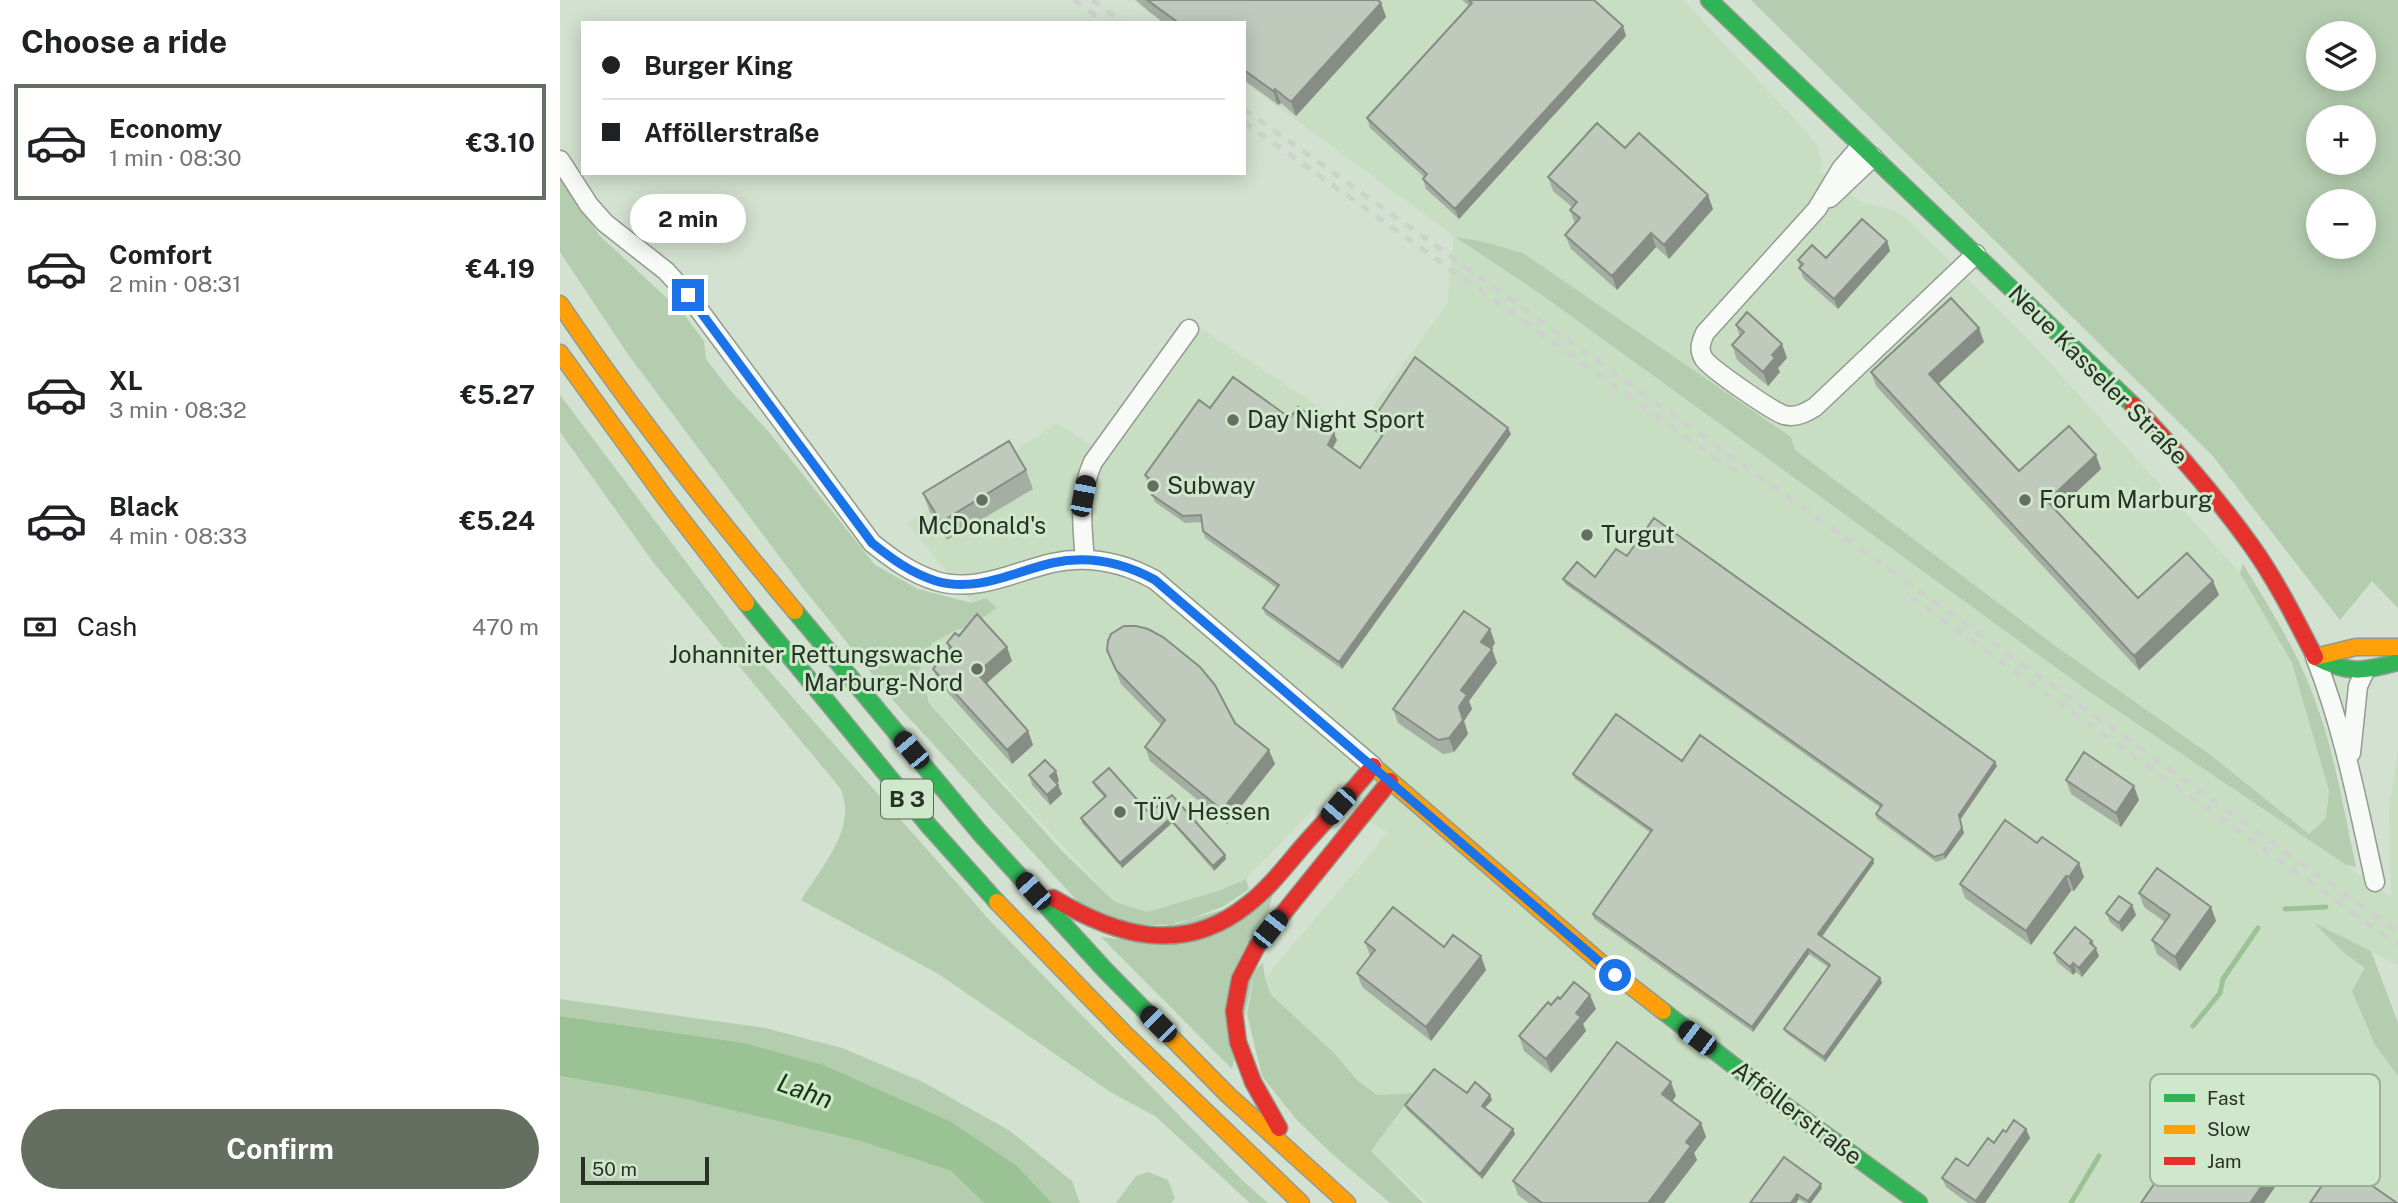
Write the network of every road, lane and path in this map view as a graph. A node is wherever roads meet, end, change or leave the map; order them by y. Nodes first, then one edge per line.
1 (1709, 0) edge
2 (1867, 152) junction
3 (560, 160) edge
4 (1976, 254) junction
5 (560, 303) edge
6 (1189, 328) dead end
7 (560, 353) edge
8 (1085, 560) junction
9 (2398, 648) edge
10 (2315, 657) junction
11 (2398, 662) edge
12 (2365, 671) junction
13 (1373, 766) junction
14 (2350, 767) junction
15 (1390, 781) junction
16 (1015, 872) junction
17 (2375, 882) dead end
18 (1292, 1151) junction
19 (1301, 1203) edge
20 (1347, 1203) edge
21 (1919, 1203) edge

1 - 2 main road, Neue Kasseler Straße
2 - 4 main road, Neue Kasseler Straße
2 - 4 street
3 - 8 street, Afföllerstraße
4 - 10 main road, Neue Kasseler Straße
5 - 16 main road, B 3
6 - 8 street
7 - 19 main road, B 3
8 - 13 street, Afföllerstraße
9 - 10 main road
10 - 12 main road
10 - 14 street, Neue Kasseler Straße
11 - 12 main road
12 - 14 street
13 - 15 main road, Afföllerstraße
13 - 16 main road
14 - 17 street, Neue Kasseler Straße
15 - 18 main road
15 - 21 main road, Afföllerstraße
16 - 18 main road, B 3
18 - 20 main road, B 3

